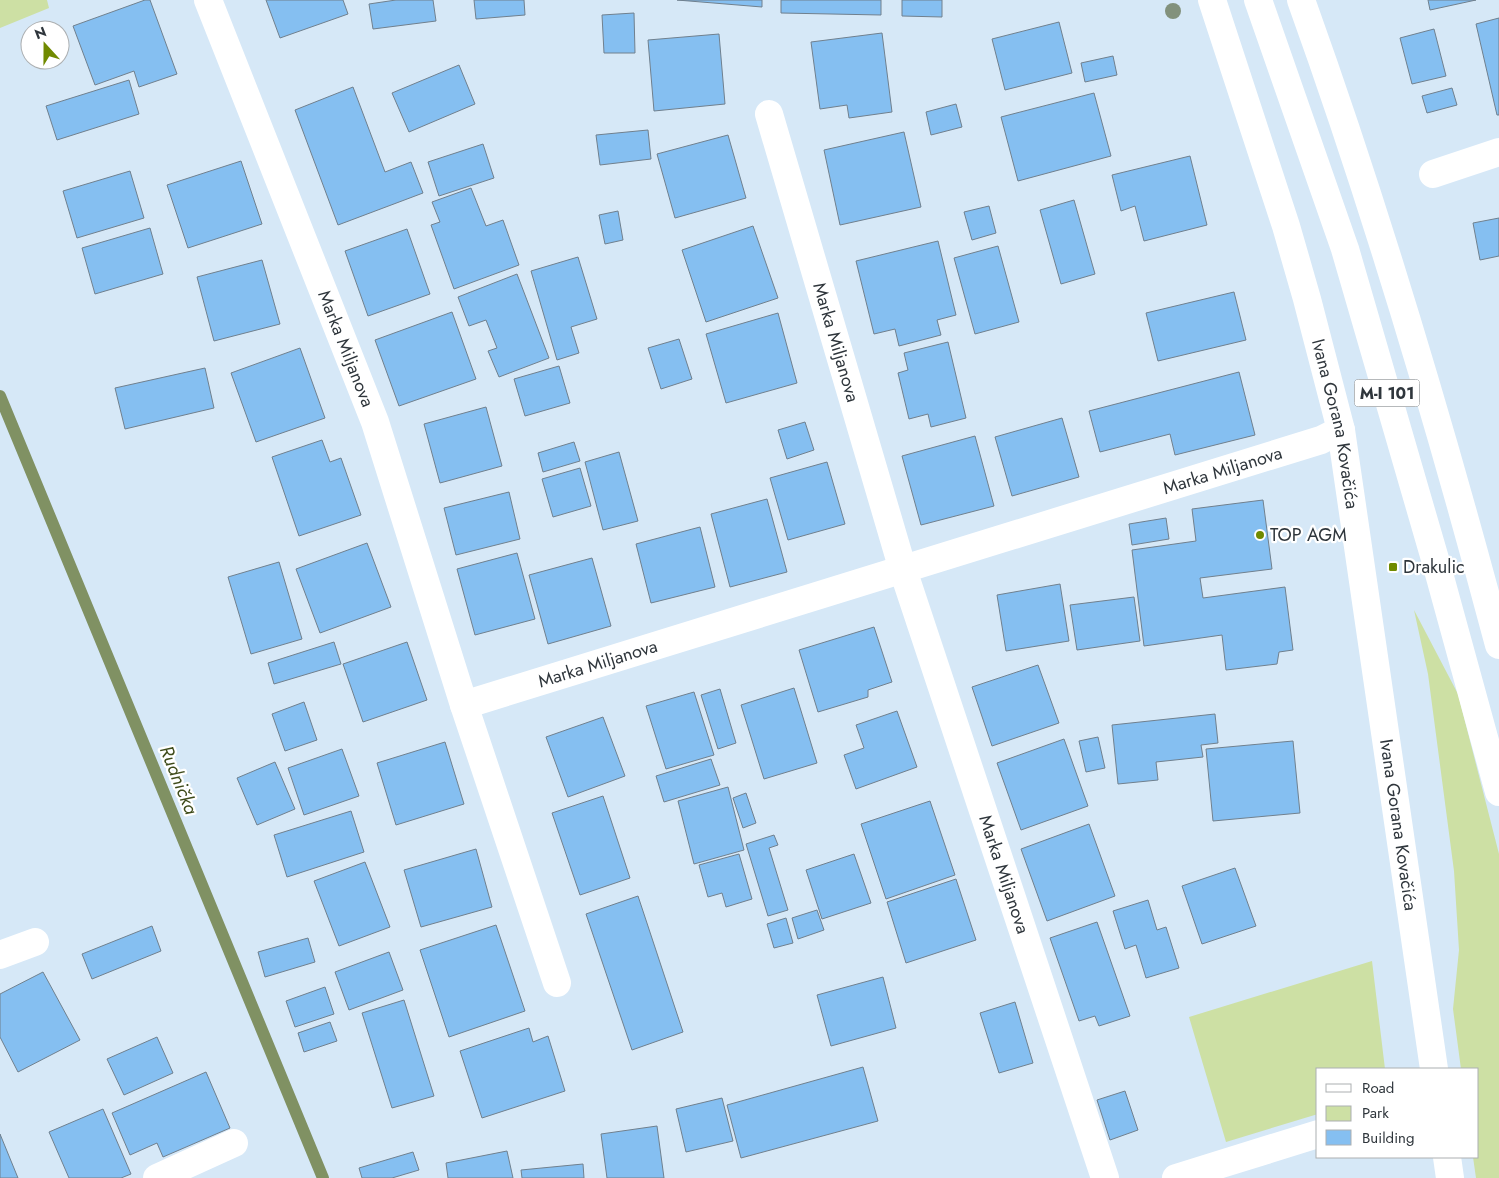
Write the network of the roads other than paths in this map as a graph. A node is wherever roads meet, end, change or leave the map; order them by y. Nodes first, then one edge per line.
1 (208, 0) edge
2 (1212, 0) edge
3 (1258, 0) edge
4 (1300, 0) edge
5 (769, 114) dead end
6 (1499, 152) edge
7 (1433, 174) dead end
8 (1341, 430) junction
9 (903, 570) junction
10 (1499, 645) edge
11 (464, 705) junction
12 (1499, 792) edge
13 (35, 942) dead end
14 (0, 956) edge
15 (557, 983) dead end
16 (1434, 1068) edge
17 (1316, 1135) edge
18 (234, 1143) dead end
19 (1447, 1158) edge
20 (157, 1178) edge
21 (1106, 1178) edge
22 (1176, 1178) edge
23 (1450, 1178) edge

1 - 11 street, Marka Miljanova
2 - 8 street, Ivana Gorana Kovačića
3 - 12 street, M-I 101
4 - 10 street, M-I 101
5 - 9 street, Marka Miljanova
6 - 7 street
8 - 9 street, Marka Miljanova
8 - 16 street, Ivana Gorana Kovačića
9 - 11 street, Marka Miljanova
9 - 21 street, Marka Miljanova
11 - 15 street, Marka Miljanova
13 - 14 street
17 - 22 street
18 - 20 street
19 - 23 street

